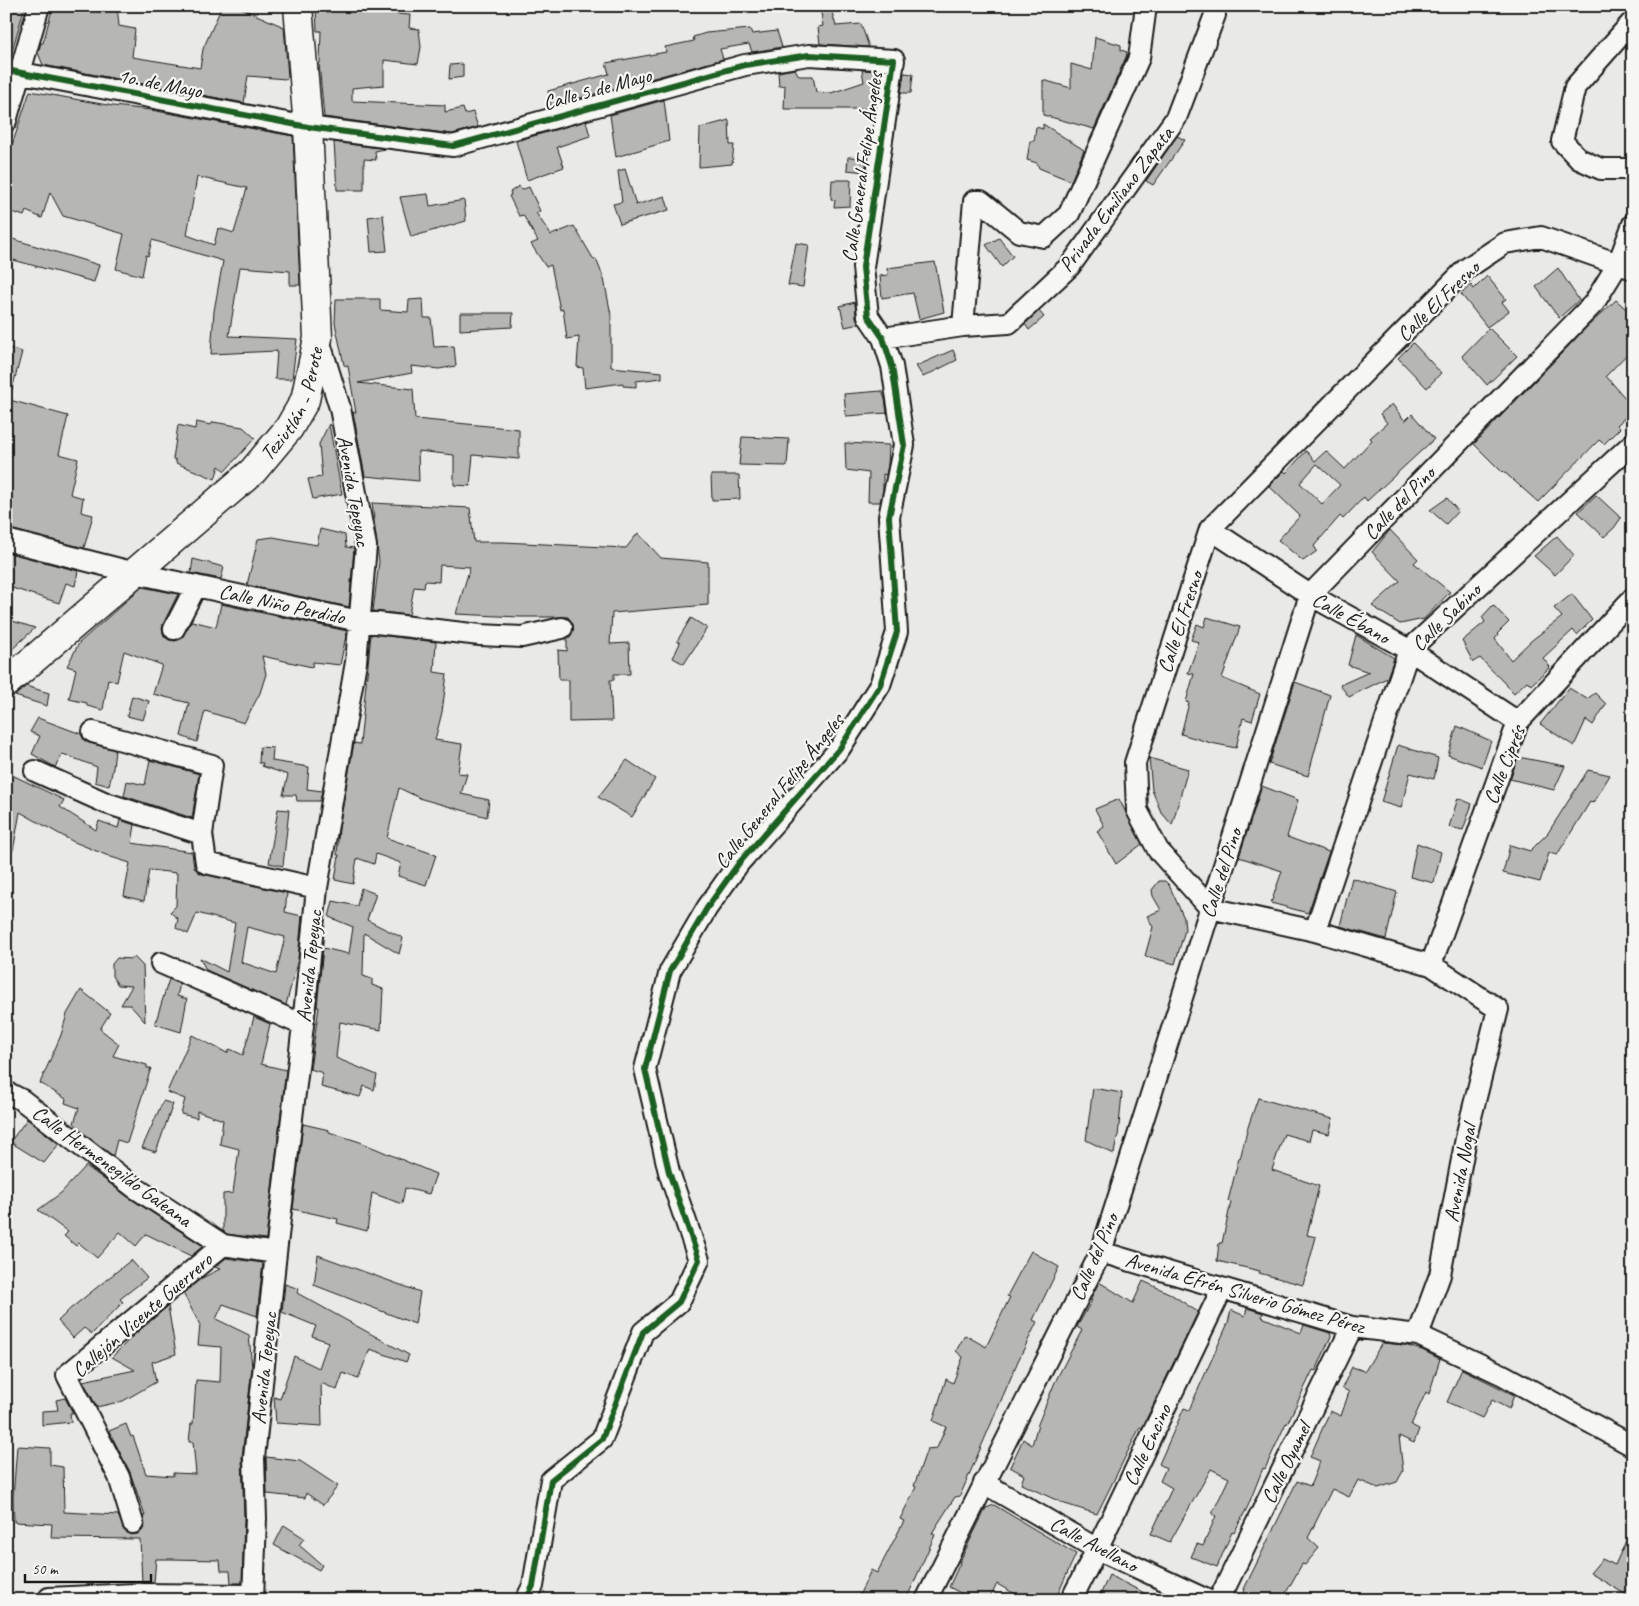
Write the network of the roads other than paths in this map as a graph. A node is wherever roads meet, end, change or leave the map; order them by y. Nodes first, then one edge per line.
1 (39, 6) edge
2 (298, 6) edge
3 (1146, 6) edge
4 (1215, 15) dead end
5 (1633, 21) edge
6 (894, 60) joint
7 (13, 72) edge
8 (6, 121) edge
9 (308, 127) junction
10 (1633, 169) edge
11 (1633, 224) edge
12 (1625, 266) edge
13 (963, 326) junction
14 (318, 338) junction
15 (882, 338) junction
16 (1633, 443) edge
17 (1210, 529) junction
18 (6, 540) edge
19 (135, 573) junction
20 (196, 586) junction
21 (1310, 594) junction
22 (1633, 598) edge
23 (359, 621) junction
24 (562, 628) dead end
25 (174, 629) dead end
26 (1409, 650) junction
27 (6, 683) edge
28 (1518, 722) junction
29 (92, 732) dead end
30 (35, 771) dead end
31 (202, 834) junction
32 (317, 888) junction
33 (1210, 908) junction
34 (1315, 931) junction
35 (161, 963) dead end
36 (1431, 965) junction
37 (303, 1025) junction
38 (6, 1092) edge
39 (223, 1245) junction
40 (1100, 1252) junction
41 (276, 1253) junction
42 (1222, 1289) junction
43 (1352, 1327) junction
44 (1418, 1336) junction
45 (1633, 1446) edge
46 (984, 1484) junction
47 (133, 1524) dead end
48 (1098, 1549) junction
49 (48, 1598) dead end
50 (253, 1598) edge
51 (526, 1600) edge
52 (926, 1600) edge
53 (1072, 1600) edge
54 (1207, 1600) edge
55 (1219, 1600) edge

1 - 7 street
2 - 9 main road, Teziutlán - Perote
3 - 13 street
4 - 13 street, Privada Emiliano Zapata
5 - 10 street
6 - 9 street, Calle 5 de Mayo
6 - 15 street, Calle General Felipe Ángeles
7 - 8 street
7 - 9 street, 1o. de Mayo
9 - 14 main road, Teziutlán - Perote
11 - 12 street, Calle del Pino
12 - 17 street, Calle El Fresno
12 - 21 street, Calle del Pino
13 - 15 street, Privada Emiliano Zapata
14 - 19 main road, Teziutlán - Perote
14 - 23 street, Avenida Tepeyac
15 - 51 street, Calle General Felipe Ángeles
16 - 26 street, Calle Sabino
17 - 21 street, Calle Ébano
17 - 33 street, Calle El Fresno
18 - 19 street, Calle Niño Perdido
19 - 20 street, Calle Niño Perdido
19 - 27 main road, Teziutlán - Perote
20 - 23 street, Calle Niño Perdido
20 - 25 street
21 - 26 street, Calle Ébano
21 - 33 street, Calle del Pino
22 - 28 street, Calle Ciprés
23 - 24 street, Calle Niño Perdido
23 - 32 street, Avenida Tepeyac
26 - 28 street, Calle Ébano
26 - 34 street, Calle Sabino
28 - 36 street, Calle Ciprés
29 - 31 street
30 - 31 street
31 - 32 street
32 - 37 street, Avenida Tepeyac
33 - 34 street
33 - 40 street, Calle del Pino
34 - 36 street
35 - 37 street
36 - 44 street, Avenida Nogal
37 - 41 street, Avenida Tepeyac
38 - 39 street, Calle Hermenegildo Galeana
39 - 41 street, Calle Hermenegildo Galeana
39 - 47 street, Callejón Vicente Guerrero
40 - 42 street, Avenida Efrén Silverio Gómez Pérez
40 - 46 street, Calle del Pino
41 - 50 street, Avenida Tepeyac
42 - 43 street, Avenida Efrén Silverio Gómez Pérez
42 - 48 street, Calle Encino
43 - 44 street, Avenida Efrén Silverio Gómez Pérez
43 - 55 street, Calle Oyamel
44 - 45 street, Avenida Efrén Silverio Gómez Pérez
46 - 48 street, Calle Avellano
46 - 52 street, Calle del Pino
48 - 53 street, Calle Encino
48 - 54 street, Calle Avellano
49 - 50 street

